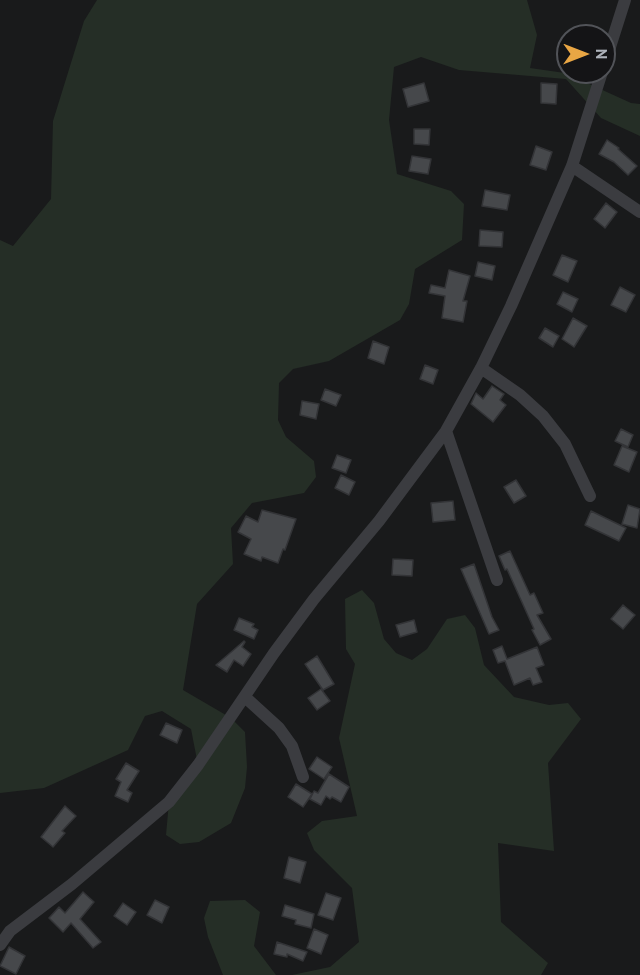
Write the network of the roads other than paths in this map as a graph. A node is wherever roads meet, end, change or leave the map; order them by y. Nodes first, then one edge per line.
1 (625, 0) edge
2 (616, 28) edge
3 (598, 84) edge
4 (572, 166) junction
5 (640, 212) edge
6 (481, 368) junction
7 (446, 431) junction
8 (590, 496) dead end
9 (497, 580) dead end
10 (245, 697) junction
11 (303, 777) dead end
12 (5, 928) edge
13 (0, 945) edge

1 - 2 street
3 - 4 street
4 - 5 street
4 - 6 street
6 - 7 street
6 - 8 street
7 - 9 street
7 - 10 street
10 - 11 street
10 - 12 street
12 - 13 street

